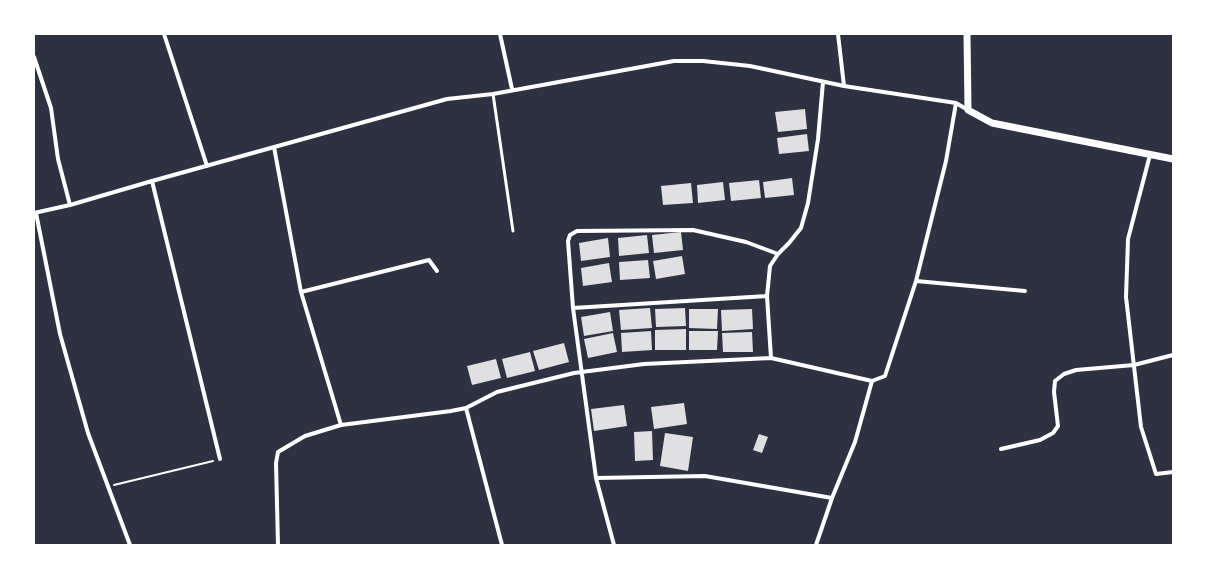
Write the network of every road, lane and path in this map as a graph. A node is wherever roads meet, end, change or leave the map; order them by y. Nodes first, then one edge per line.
1 (164, 34) edge
2 (500, 34) edge
3 (838, 34) edge
4 (968, 34) edge
5 (34, 57) edge
6 (823, 82) junction
7 (844, 86) junction
8 (512, 90) junction
9 (493, 94) junction
10 (956, 103) junction
11 (968, 110) junction
12 (274, 147) junction
13 (1150, 155) junction
14 (1173, 159) edge
15 (207, 166) junction
16 (152, 181) junction
17 (70, 205) junction
18 (35, 213) edge
19 (513, 231) dead end
20 (778, 254) junction
21 (437, 271) dead end
22 (916, 281) junction
23 (1025, 291) dead end
24 (301, 292) junction
25 (767, 296) junction
26 (572, 308) junction
27 (1173, 356) edge
28 (771, 358) junction
29 (1134, 365) junction
30 (582, 371) junction
31 (872, 381) junction
32 (466, 408) junction
33 (341, 425) junction
34 (1001, 450) dead end
35 (220, 459) joint
36 (1173, 472) edge
37 (596, 478) junction
38 (108, 486) junction
39 (832, 498) junction
40 (130, 545) edge
41 (278, 545) edge
42 (502, 545) edge
43 (614, 545) edge
44 (816, 545) edge

1 - 15 street
2 - 8 street
3 - 7 street
4 - 11 street
5 - 17 street
6 - 7 street
6 - 8 street
6 - 20 street
7 - 10 street
8 - 9 street
9 - 12 street
9 - 19 lane
10 - 11 street
10 - 22 street
11 - 13 street
12 - 15 street
12 - 24 street
13 - 14 street
13 - 29 street
15 - 16 street
16 - 17 street
16 - 35 street
17 - 18 street
18 - 38 street
20 - 25 street
20 - 26 street
21 - 24 street
22 - 23 street
22 - 31 street
24 - 33 street
25 - 26 street
25 - 28 street
26 - 30 street
27 - 29 street
28 - 30 street
28 - 31 street
29 - 34 street
29 - 36 street
30 - 32 street
30 - 37 street
31 - 39 street
32 - 33 street
32 - 42 street
33 - 41 street
35 - 38 path
37 - 39 street
37 - 43 street
38 - 40 street
39 - 44 street

